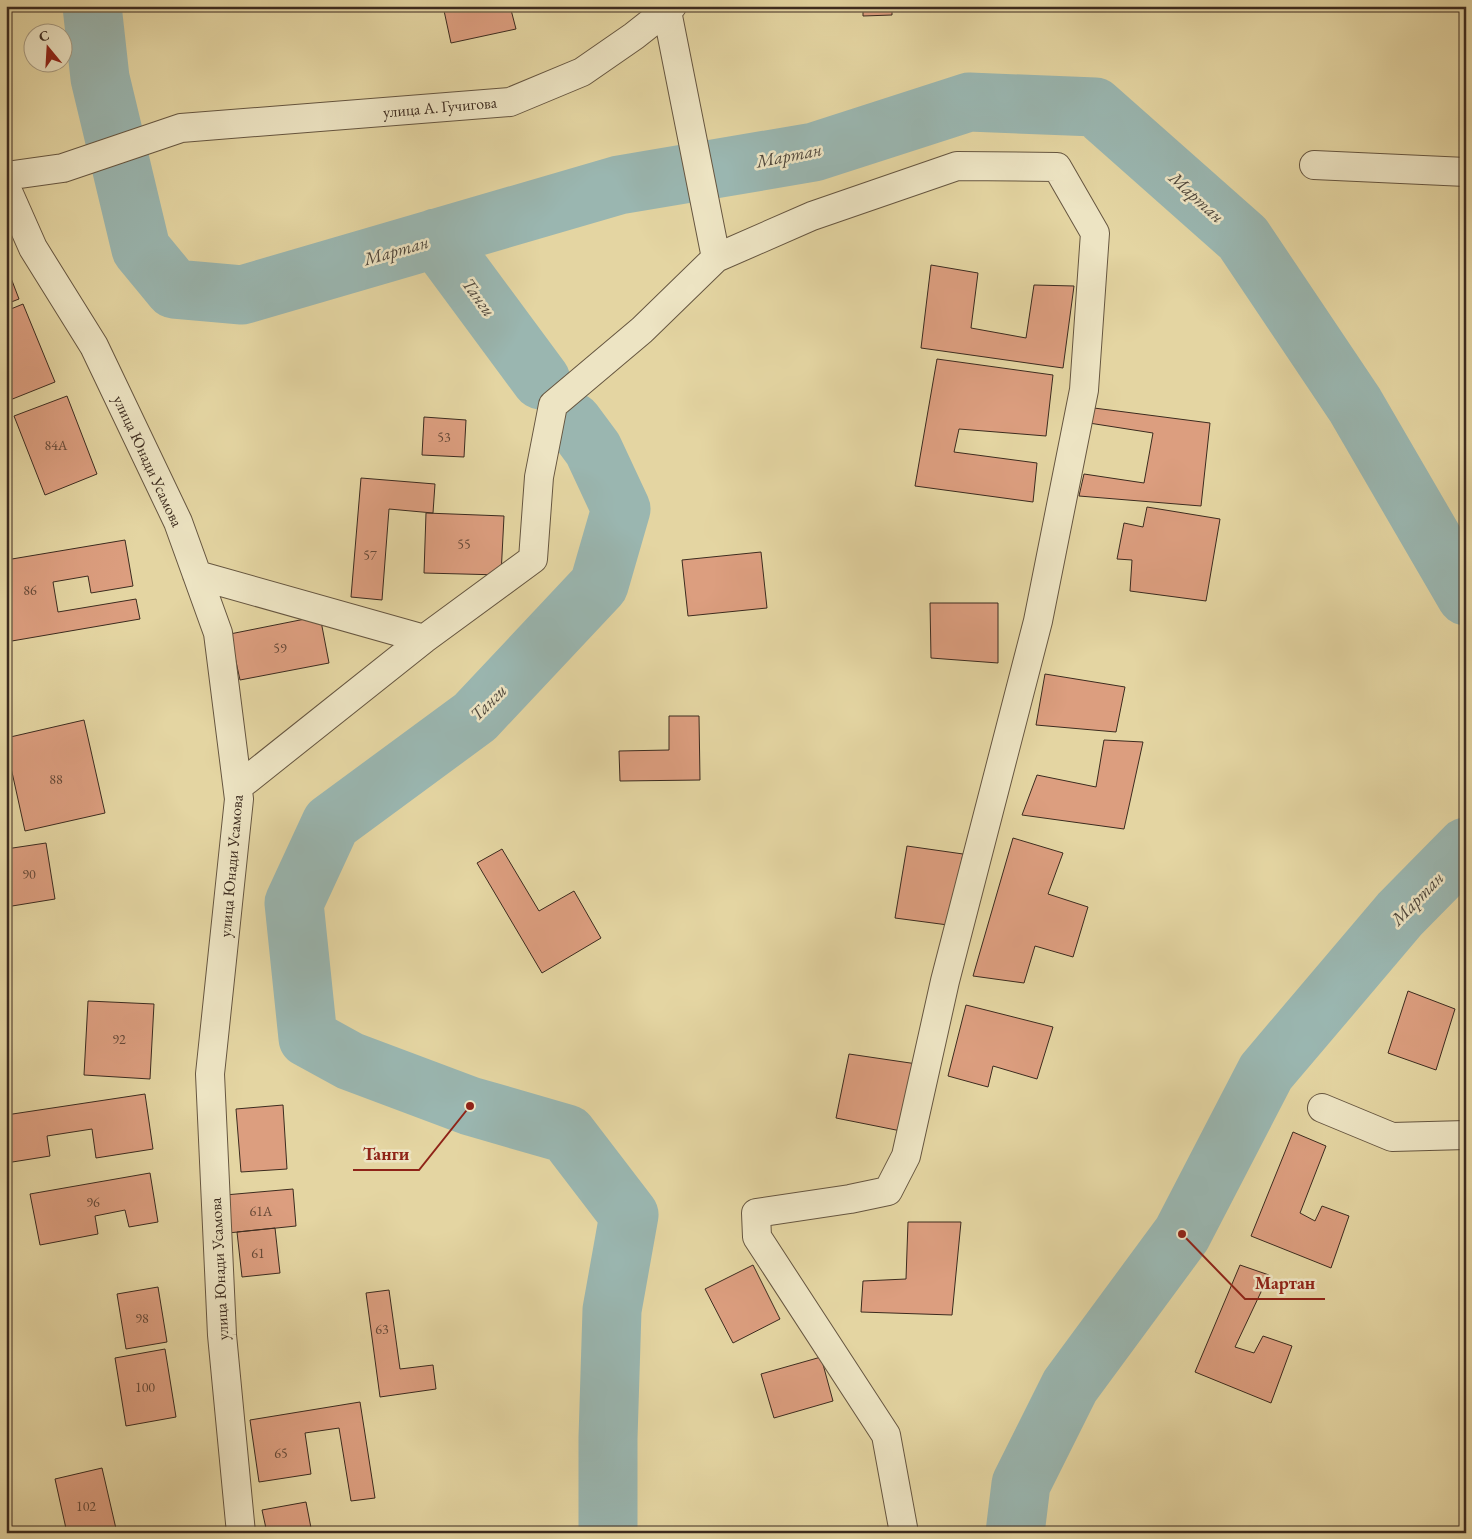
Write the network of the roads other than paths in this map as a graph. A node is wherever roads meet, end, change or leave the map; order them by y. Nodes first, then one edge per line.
1 (670, 8) edge
2 (1314, 165) dead end
3 (1466, 172) edge
4 (6, 176) edge
5 (6, 187) edge
6 (716, 258) junction
7 (197, 575) junction
8 (424, 639) junction
9 (238, 787) junction
10 (1322, 1108) dead end
11 (1466, 1134) edge
12 (241, 1533) edge
13 (904, 1533) edge

1 - 4 street, улица А. Гучигова
1 - 6 street
2 - 3 street
5 - 7 street, улица Юнади Усамова
6 - 8 street
6 - 13 street
7 - 8 street
7 - 9 street, улица Юнади Усамова
8 - 9 street
9 - 12 street, улица Юнади Усамова
10 - 11 street

